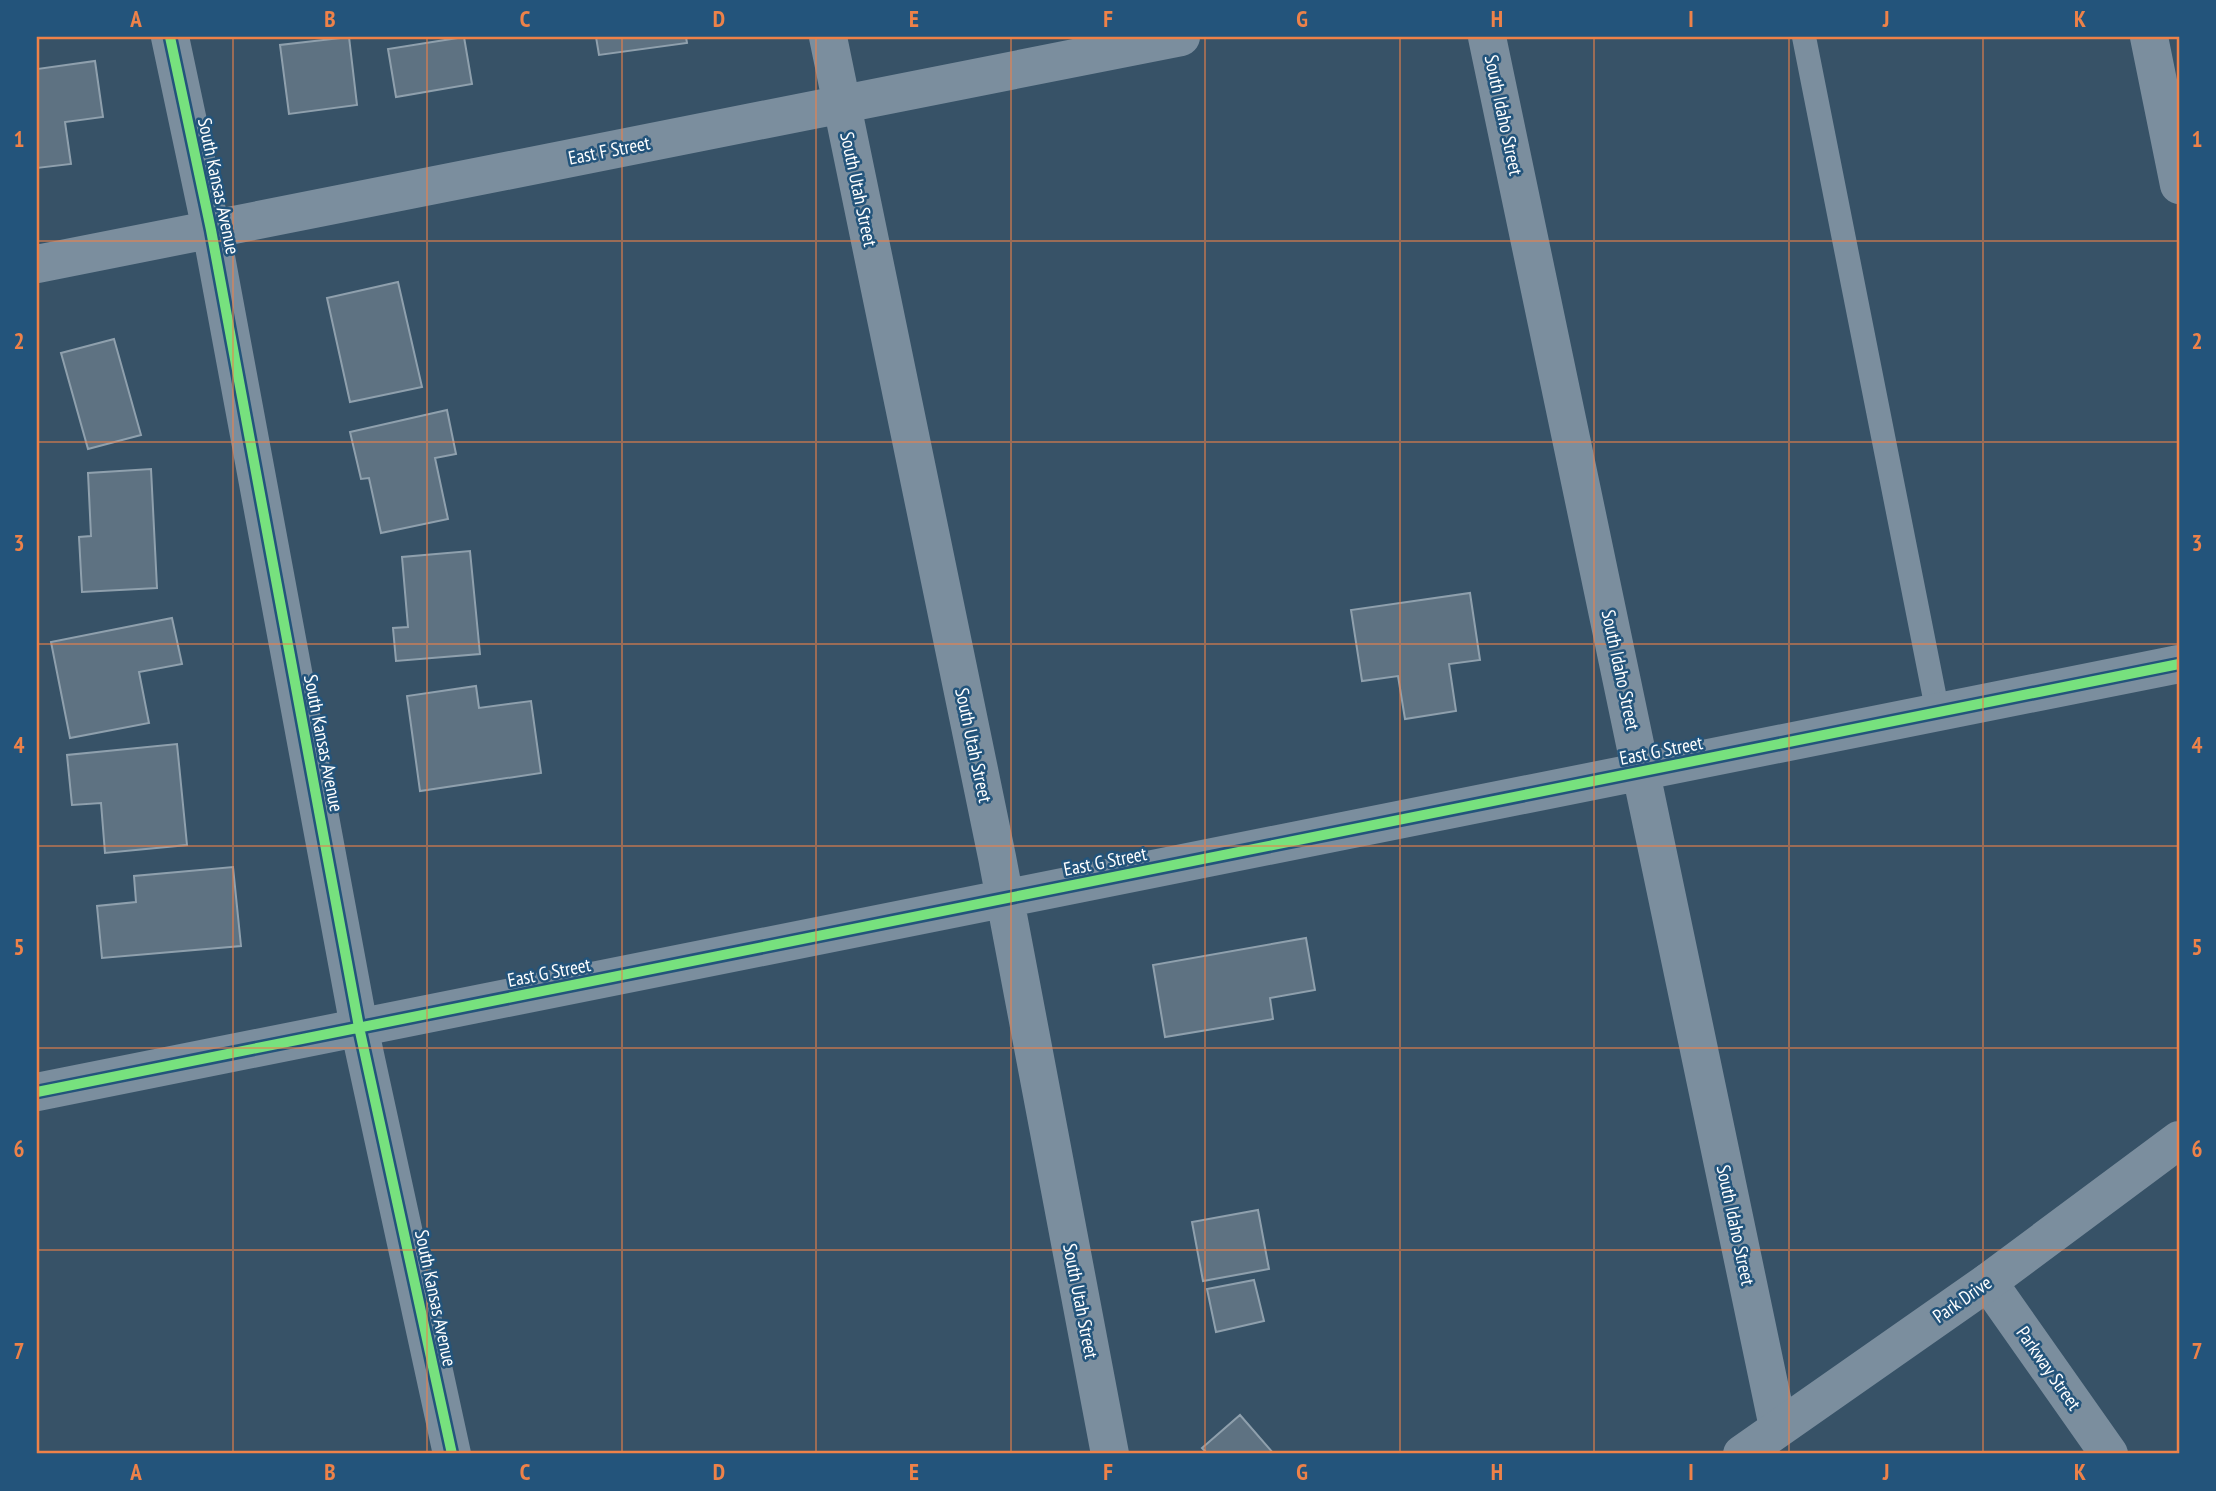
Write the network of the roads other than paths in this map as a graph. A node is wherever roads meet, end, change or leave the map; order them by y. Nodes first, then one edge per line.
1 (170, 37) edge
2 (828, 37) edge
3 (1181, 37) edge
4 (1487, 37) edge
5 (1804, 37) edge
6 (2148, 37) edge
7 (842, 104) junction
8 (2179, 185) edge
9 (211, 230) junction
10 (37, 264) edge
11 (2179, 664) edge
12 (1938, 714) junction
13 (1642, 771) junction
14 (1005, 898) junction
15 (359, 1027) junction
16 (37, 1092) edge
17 (2179, 1140) edge
18 (1988, 1282) junction
19 (1778, 1427) junction
20 (452, 1454) edge
21 (1110, 1454) edge
22 (1742, 1454) edge
23 (2109, 1454) edge

1 - 9 street, South Kansas Avenue
2 - 7 street, South Utah Street
3 - 7 street, East F Street
4 - 13 street, South Idaho Street
5 - 12 lane
6 - 8 street
7 - 9 street, East F Street
7 - 14 street, South Utah Street
9 - 10 street, East F Street
9 - 15 street, South Kansas Avenue
11 - 12 street, East G Street
12 - 13 street, East G Street
13 - 14 street, East G Street
13 - 19 street, South Idaho Street
14 - 15 street, East G Street
14 - 21 street, South Utah Street
15 - 16 street, East G Street
15 - 20 street, South Kansas Avenue
17 - 18 street, Park Drive
18 - 19 street, Park Drive
18 - 23 street, Parkway Street
19 - 22 street, Park Drive

